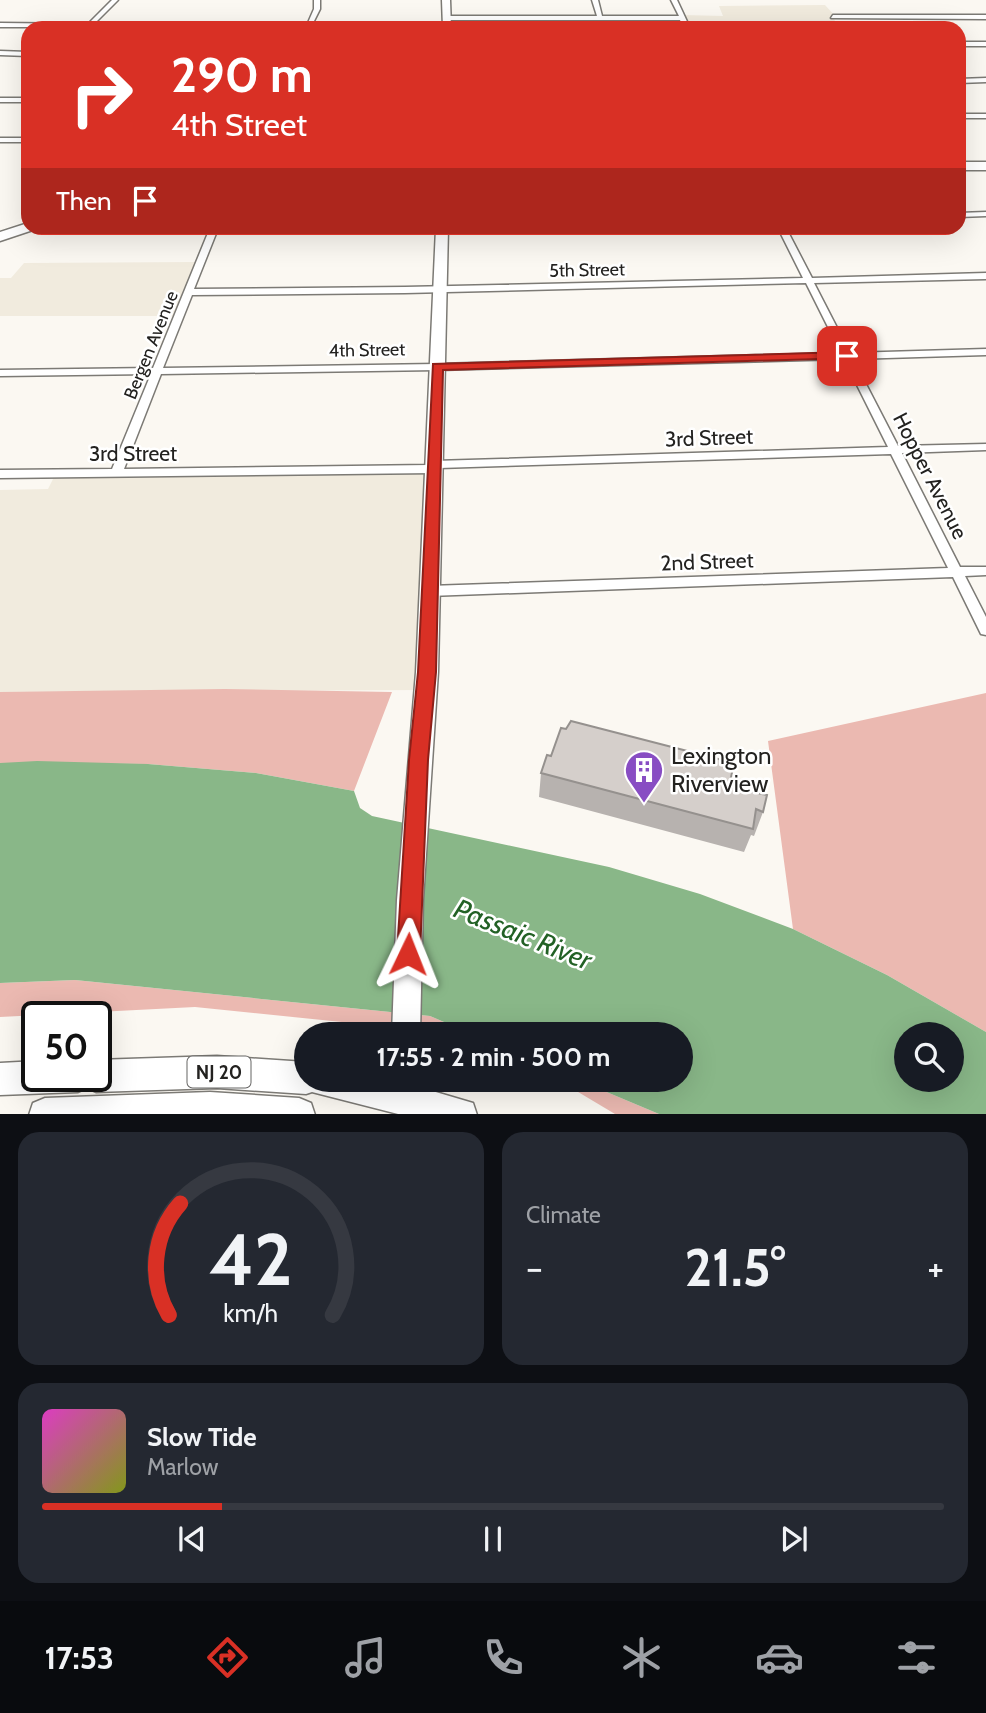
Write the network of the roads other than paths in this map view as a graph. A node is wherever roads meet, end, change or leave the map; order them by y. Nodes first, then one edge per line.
1 (115, 0) edge
2 (317, 0) edge
3 (446, 0) edge
4 (595, 0) edge
5 (674, 0) edge
6 (833, 17) dead end
7 (986, 17) edge
8 (600, 18) junction
9 (682, 18) junction
10 (94, 21) edge
11 (311, 21) edge
12 (447, 21) edge
13 (524, 21) edge
14 (684, 21) edge
15 (0, 25) edge
16 (21, 25) edge
17 (966, 44) edge
18 (986, 44) edge
19 (0, 53) edge
20 (21, 54) edge
21 (966, 80) edge
22 (986, 80) edge
23 (0, 100) edge
24 (21, 100) edge
25 (966, 116) edge
26 (986, 116) edge
27 (0, 140) edge
28 (21, 140) edge
29 (966, 166) edge
30 (986, 166) edge
31 (986, 214) edge
32 (966, 215) edge
33 (21, 230) edge
34 (211, 235) edge
35 (442, 235) edge
36 (786, 235) edge
37 (0, 237) edge
38 (986, 276) edge
39 (809, 280) junction
40 (440, 289) junction
41 (189, 292) junction
42 (986, 352) edge
43 (847, 356) junction
44 (437, 367) junction
45 (158, 371) junction
46 (0, 373) edge
47 (986, 447) edge
48 (895, 451) junction
49 (434, 467) junction
50 (0, 474) edge
51 (116, 474) junction
52 (986, 571) edge
53 (957, 572) junction
54 (429, 591) junction
55 (986, 629) edge
56 (406, 1022) edge
57 (131, 1074) junction
58 (112, 1075) edge
59 (294, 1077) edge
60 (21, 1078) edge
61 (0, 1079) edge
62 (382, 1092) edge
63 (402, 1097) edge
64 (154, 1112) edge
65 (81, 1114) edge
66 (291, 1114) edge
67 (458, 1114) edge

1 - 10 street
2 - 11 street
3 - 12 main road
4 - 8 street
5 - 9 street
6 - 7 street
8 - 9 street
8 - 13 street
9 - 14 street
15 - 16 street
17 - 18 street
19 - 20 street
21 - 22 street
23 - 24 street
25 - 26 street
27 - 28 street
29 - 30 main road
31 - 32 street
33 - 37 main road
34 - 41 street, Bergen Avenue
35 - 40 main road
36 - 39 street, Hopper Avenue
38 - 39 street, 5th Street
39 - 40 street, 5th Street
39 - 43 street, Hopper Avenue
40 - 41 street, 5th Street
40 - 44 main road
41 - 45 street, Bergen Avenue
42 - 43 street, 4th Street
43 - 44 street, 4th Street
43 - 48 street, Hopper Avenue
44 - 45 street, 4th Street
44 - 49 main road
45 - 46 street, 4th Street
45 - 51 street, Bergen Avenue
47 - 48 street, 3rd Street
48 - 49 street, 3rd Street
48 - 53 street, Hopper Avenue
49 - 51 street, 3rd Street
49 - 54 main road
50 - 51 street, 3rd Street
52 - 53 street, 2nd Street
53 - 54 street, 2nd Street
53 - 55 street, Hopper Avenue
54 - 56 main road
57 - 58 main road, NJ 20
57 - 59 main road, NJ 20
57 - 64 street
60 - 61 main road
62 - 63 main road
63 - 67 main road
64 - 65 main road, NJ 20
64 - 66 main road, NJ 20

